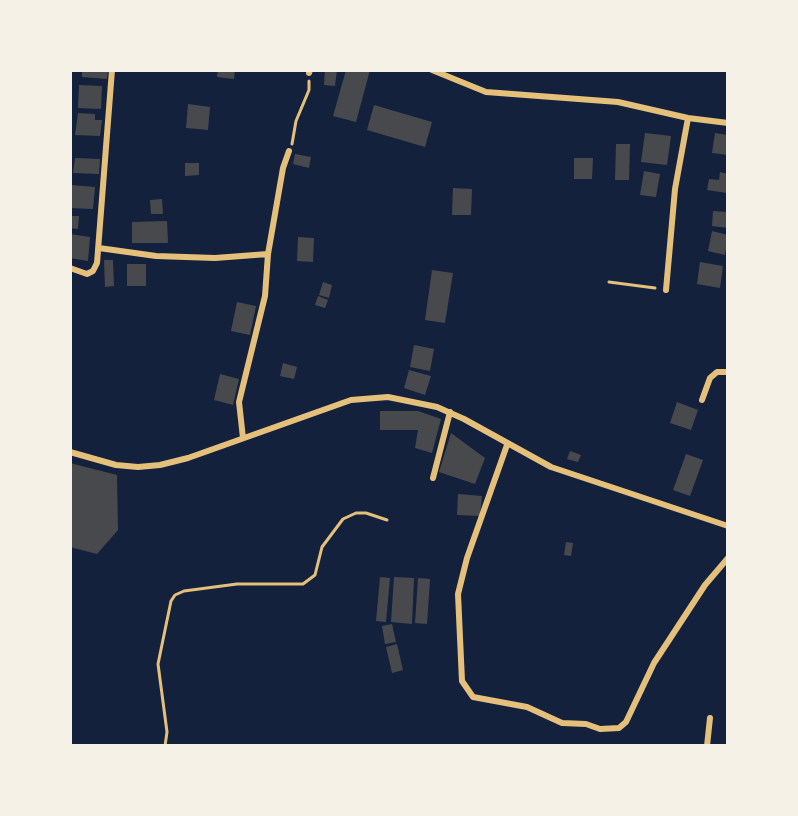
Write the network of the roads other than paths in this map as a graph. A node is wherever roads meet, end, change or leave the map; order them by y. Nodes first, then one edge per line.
1 (112, 70) edge
2 (432, 70) edge
3 (688, 118) junction
4 (728, 123) edge
5 (289, 151) road end
6 (99, 248) junction
7 (268, 254) junction
8 (70, 268) edge
9 (666, 290) road end
10 (728, 372) edge
11 (702, 400) dead end
12 (450, 412) junction
13 (243, 438) junction
14 (507, 445) junction
15 (70, 452) edge
16 (433, 478) dead end
17 (728, 526) edge
18 (728, 558) edge
19 (710, 718) dead end
20 (707, 746) edge

1 - 6 street
2 - 3 street
3 - 4 street
3 - 9 street
5 - 7 street
6 - 7 street
6 - 8 street
7 - 13 street
10 - 11 street
12 - 13 street
12 - 14 street
12 - 16 street
13 - 15 street
14 - 17 street
14 - 18 street
19 - 20 street

